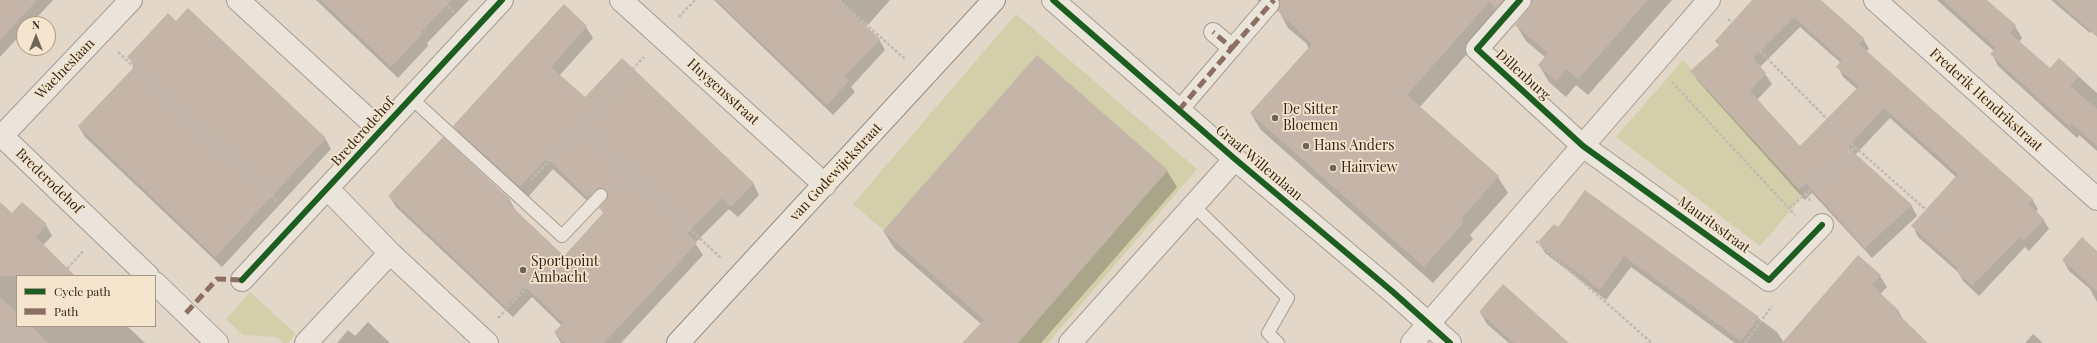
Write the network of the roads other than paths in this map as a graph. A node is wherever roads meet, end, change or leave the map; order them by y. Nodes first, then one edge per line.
1 (131, 0) edge
2 (238, 0) edge
3 (502, 0) edge
4 (621, 0) edge
5 (994, 0) edge
6 (1053, 0) edge
7 (1520, 0) edge
8 (1709, 0) edge
9 (1875, 0) edge
10 (1270, 4) dead end
11 (1213, 32) dead end
12 (1232, 48) junction
13 (411, 98) junction
14 (1179, 110) junction
15 (381, 131) junction
16 (1, 137) edge
17 (1583, 146) junction
18 (1235, 159) junction
19 (824, 185) junction
20 (328, 189) junction
21 (601, 195) dead end
22 (2097, 199) edge
23 (1194, 206) junction
24 (1817, 230) road end
25 (390, 253) junction
26 (147, 275) edge
27 (242, 280) dead end
28 (156, 284) edge
29 (1429, 323) junction
30 (484, 340) edge
31 (217, 343) edge
32 (306, 343) edge
33 (678, 343) edge
34 (1070, 343) edge
35 (1278, 343) edge
36 (1412, 343) edge
37 (1450, 343) edge

1 - 16 street, Waelneslaan
2 - 15 street, Brederodehof
3 - 13 street, Brederodehof
4 - 19 street, Huygensstraat
5 - 19 street, van Godewijckstraat
6 - 14 street, Graaf Willemlaan
7 - 17 street, Dillenburg
8 - 17 street
9 - 22 street, Frederik Hendrikstraat
10 - 12 street
11 - 12 street
12 - 14 street
13 - 15 street, Brederodehof
13 - 21 lane
14 - 18 street, Graaf Willemlaan
15 - 20 street, Brederodehof
16 - 26 street, Brederodehof
17 - 24 street, Mauritsstraat
17 - 29 street
18 - 23 street, Graaf Willemlaan
18 - 29 street, Graaf Willemlaan
19 - 33 street, van Godewijckstraat
20 - 25 street
20 - 27 street, Brederodehof
23 - 34 street, Graaf Willemlaan
23 - 35 lane
25 - 30 street
25 - 32 street
28 - 31 street
29 - 36 street
29 - 37 street, Graaf Willemlaan

